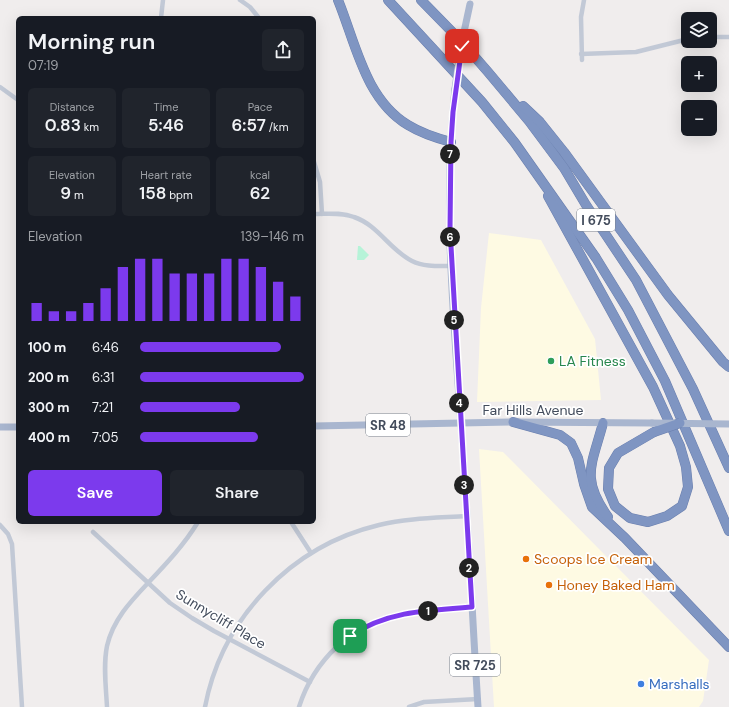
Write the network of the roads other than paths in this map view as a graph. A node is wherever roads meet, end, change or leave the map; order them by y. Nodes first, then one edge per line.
1 (163, 0) edge
2 (240, 0) edge
3 (338, 0) edge
4 (388, 0) edge
5 (421, 0) edge
6 (584, 0) edge
7 (470, 2) edge
8 (161, 16) edge
9 (257, 16) edge
10 (717, 37) edge
11 (729, 37) edge
12 (681, 41) edge
13 (581, 54) junction
14 (582, 60) dead end
15 (488, 72) junction
16 (0, 86) edge
17 (16, 98) edge
18 (451, 142) junction
19 (532, 167) junction
20 (316, 169) edge
21 (316, 214) edge
22 (322, 214) junction
23 (452, 266) junction
24 (729, 367) edge
25 (514, 422) junction
26 (604, 423) junction
27 (680, 423) joint
28 (461, 424) junction
29 (729, 424) edge
30 (316, 426) edge
31 (0, 427) edge
32 (16, 427) edge
33 (653, 427) junction
34 (729, 468) edge
35 (467, 516) junction
36 (197, 524) edge
37 (292, 524) edge
38 (0, 525) edge
39 (729, 530) edge
40 (92, 532) dead end
41 (620, 533) junction
42 (311, 553) junction
43 (147, 584) junction
44 (472, 607) junction
45 (229, 638) junction
46 (729, 647) edge
47 (310, 682) junction
48 (478, 699) junction
49 (22, 707) edge
50 (107, 707) edge
51 (205, 707) edge
52 (299, 707) edge
53 (408, 707) edge
54 (478, 707) edge

1 - 8 street
2 - 9 street
3 - 18 highway
4 - 19 highway, I 675
5 - 15 highway, I 675
6 - 13 street
7 - 18 main road, bridge
10 - 11 street
12 - 13 street
13 - 14 street
15 - 24 highway
15 - 34 highway, I 675
16 - 17 street
18 - 23 main road
19 - 33 highway
19 - 39 highway, I 675
20 - 22 street
21 - 22 street
22 - 23 street
23 - 28 main road
25 - 26 main road, Far Hills Avenue / SR 48
25 - 28 main road, Far Hills Avenue / SR 48
25 - 41 highway
26 - 33 main road, Far Hills Avenue / SR 48
26 - 41 highway
27 - 29 main road, bridge
27 - 33 highway, bridge
28 - 30 main road, Far Hills Avenue / SR 48
28 - 35 main road, SR 725
31 - 32 main road
35 - 42 street
35 - 44 main road, SR 725
36 - 43 street
37 - 42 street
38 - 49 street
40 - 43 street, Sunnycliff Place
41 - 46 highway
42 - 45 street
43 - 45 street, Sunnycliff Place
43 - 50 street
44 - 47 street
44 - 48 main road, SR 725
45 - 47 street, Sunnycliff Place
45 - 51 street
47 - 52 street
48 - 53 street
48 - 54 main road, SR 725

